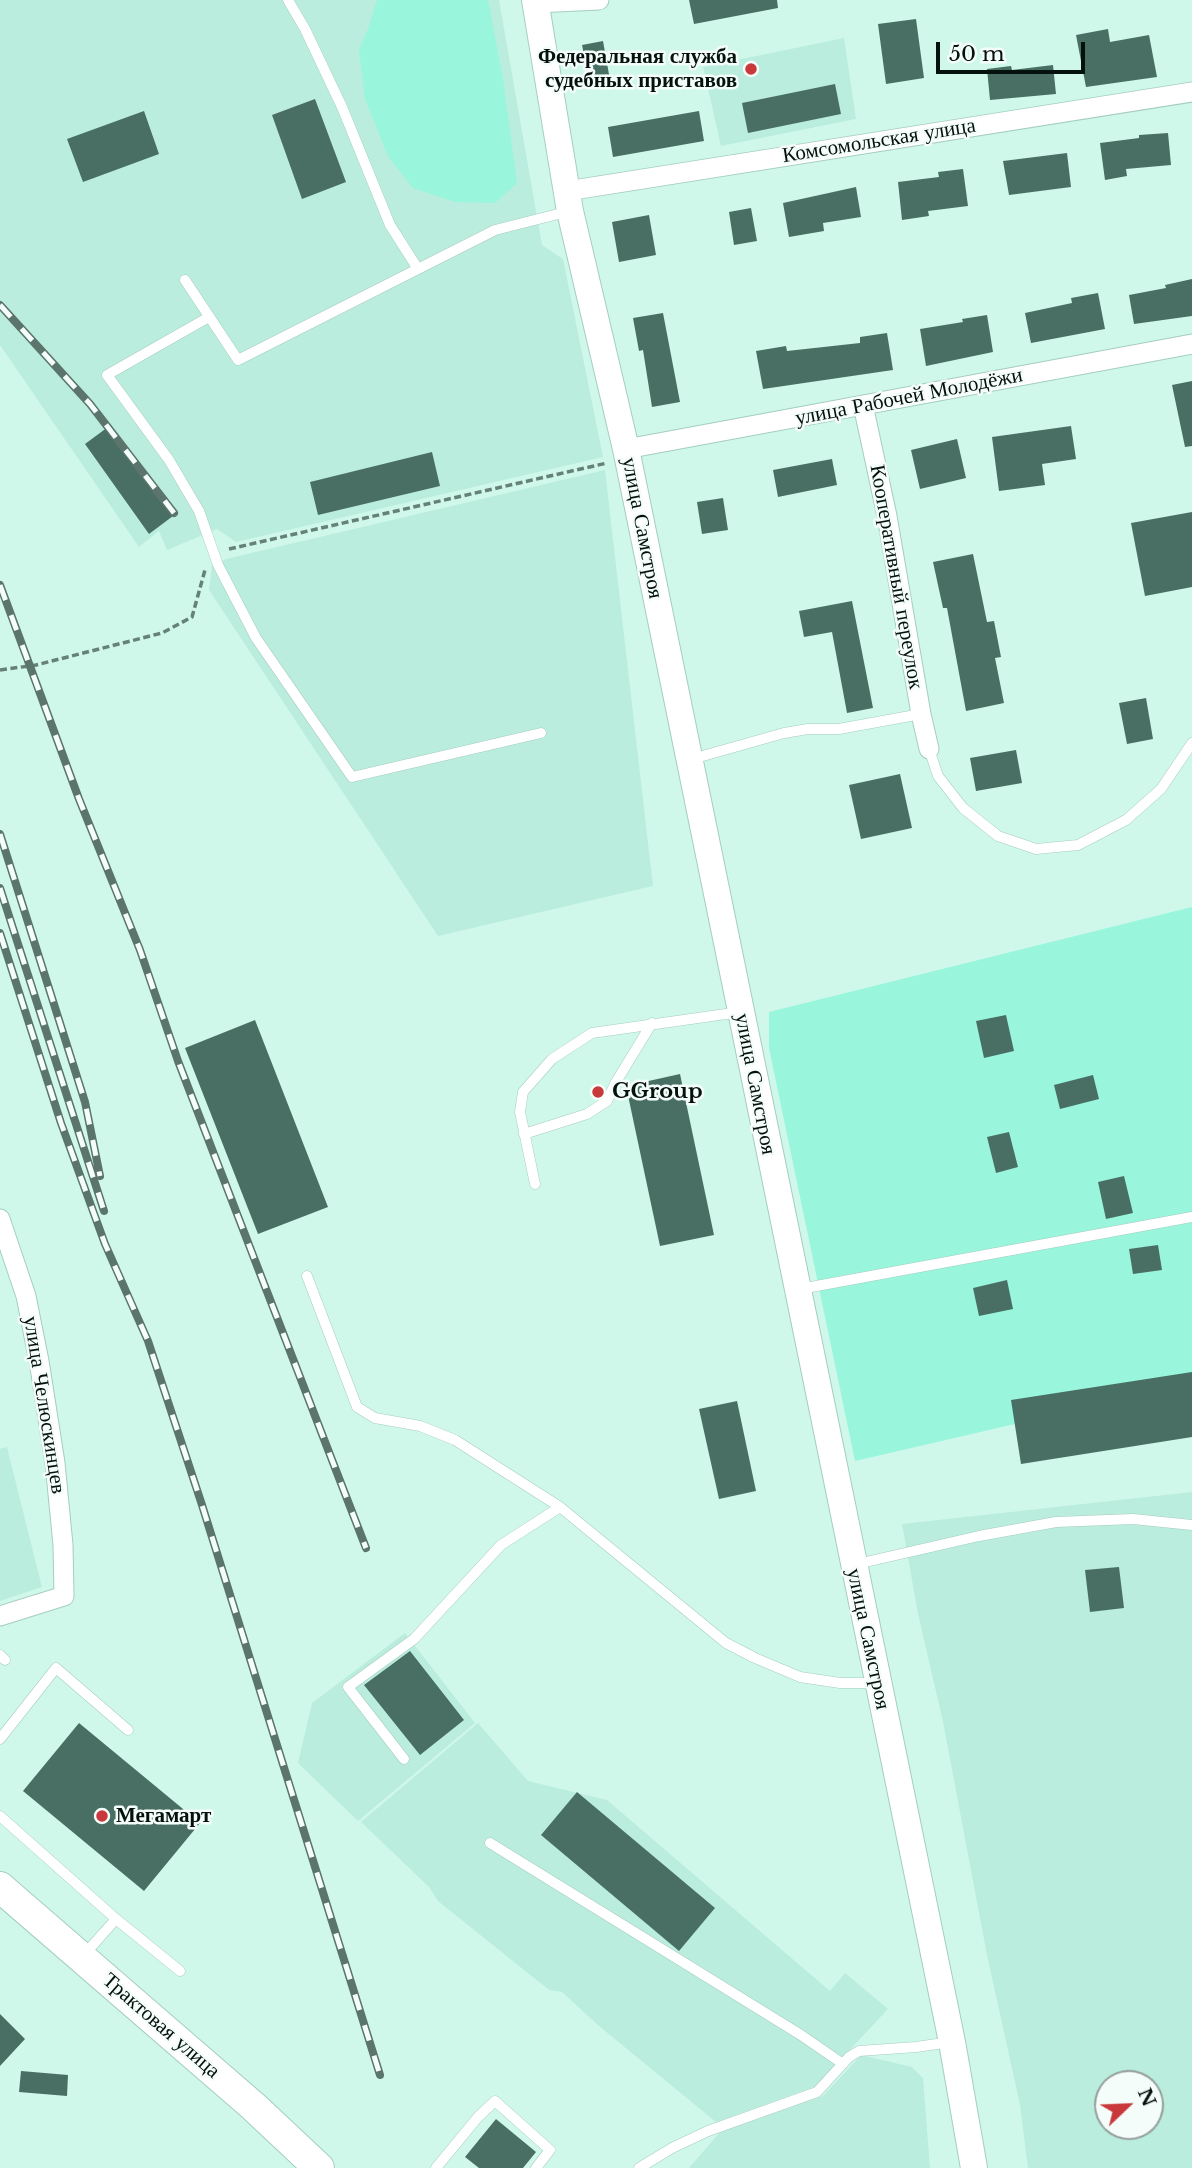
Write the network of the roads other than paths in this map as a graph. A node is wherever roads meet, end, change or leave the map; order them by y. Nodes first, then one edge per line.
1 (288, 0) edge
2 (599, 0) edge
3 (536, 1) edge
4 (1192, 92) edge
5 (569, 201) junction
6 (418, 269) junction
7 (185, 280) dead end
8 (209, 317) junction
9 (1192, 344) edge
10 (863, 405) junction
11 (621, 455) junction
12 (921, 714) junction
13 (541, 733) dead end
14 (1192, 743) edge
15 (929, 750) joint
16 (689, 760) junction
17 (740, 1012) junction
18 (652, 1023) junction
19 (524, 1134) junction
20 (535, 1184) dead end
21 (1192, 1217) edge
22 (0, 1219) edge
23 (307, 1276) dead end
24 (796, 1289) junction
25 (560, 1507) junction
26 (1192, 1525) edge
27 (853, 1565) junction
28 (0, 1616) edge
29 (877, 1683) junction
30 (128, 1730) dead end
31 (0, 1739) edge
32 (404, 1759) dead end
33 (0, 1816) edge
34 (490, 1843) dead end
35 (0, 1887) edge
36 (116, 1919) junction
37 (83, 1957) junction
38 (180, 1971) dead end
39 (952, 2042) junction
40 (843, 2064) junction
41 (308, 2164) edge
42 (436, 2168) edge
43 (536, 2168) edge
44 (639, 2168) edge
45 (974, 2168) edge

1 - 6 lane
2 - 3 street
3 - 5 street, улица Самстроя
4 - 5 street, Комсомольская улица
5 - 6 lane
5 - 11 street, улица Самстроя
6 - 8 lane
7 - 8 lane
8 - 13 lane
9 - 10 street, улица Рабочей Молодёжи
10 - 11 street, улица Рабочей Молодёжи
10 - 12 street, Кооперативный переулок
11 - 16 street, улица Самстроя
12 - 15 street, Кооперативный переулок
12 - 16 lane
14 - 15 lane
16 - 17 street, улица Самстроя
17 - 18 lane
17 - 24 street, улица Самстроя
18 - 19 lane
18 - 19 lane
19 - 20 lane
21 - 24 lane
22 - 28 street, улица Челюскинцев
23 - 25 lane
24 - 27 street, улица Самстроя
25 - 29 lane
25 - 32 lane
26 - 27 lane
27 - 29 street, улица Самстроя
29 - 39 street, улица Самстроя
30 - 31 lane
33 - 36 lane
34 - 40 lane
35 - 37 main road, Трактовая улица
36 - 37 lane
36 - 38 lane
37 - 41 main road, Трактовая улица
39 - 40 lane
39 - 45 street, улица Самстроя
40 - 44 lane
42 - 43 lane

